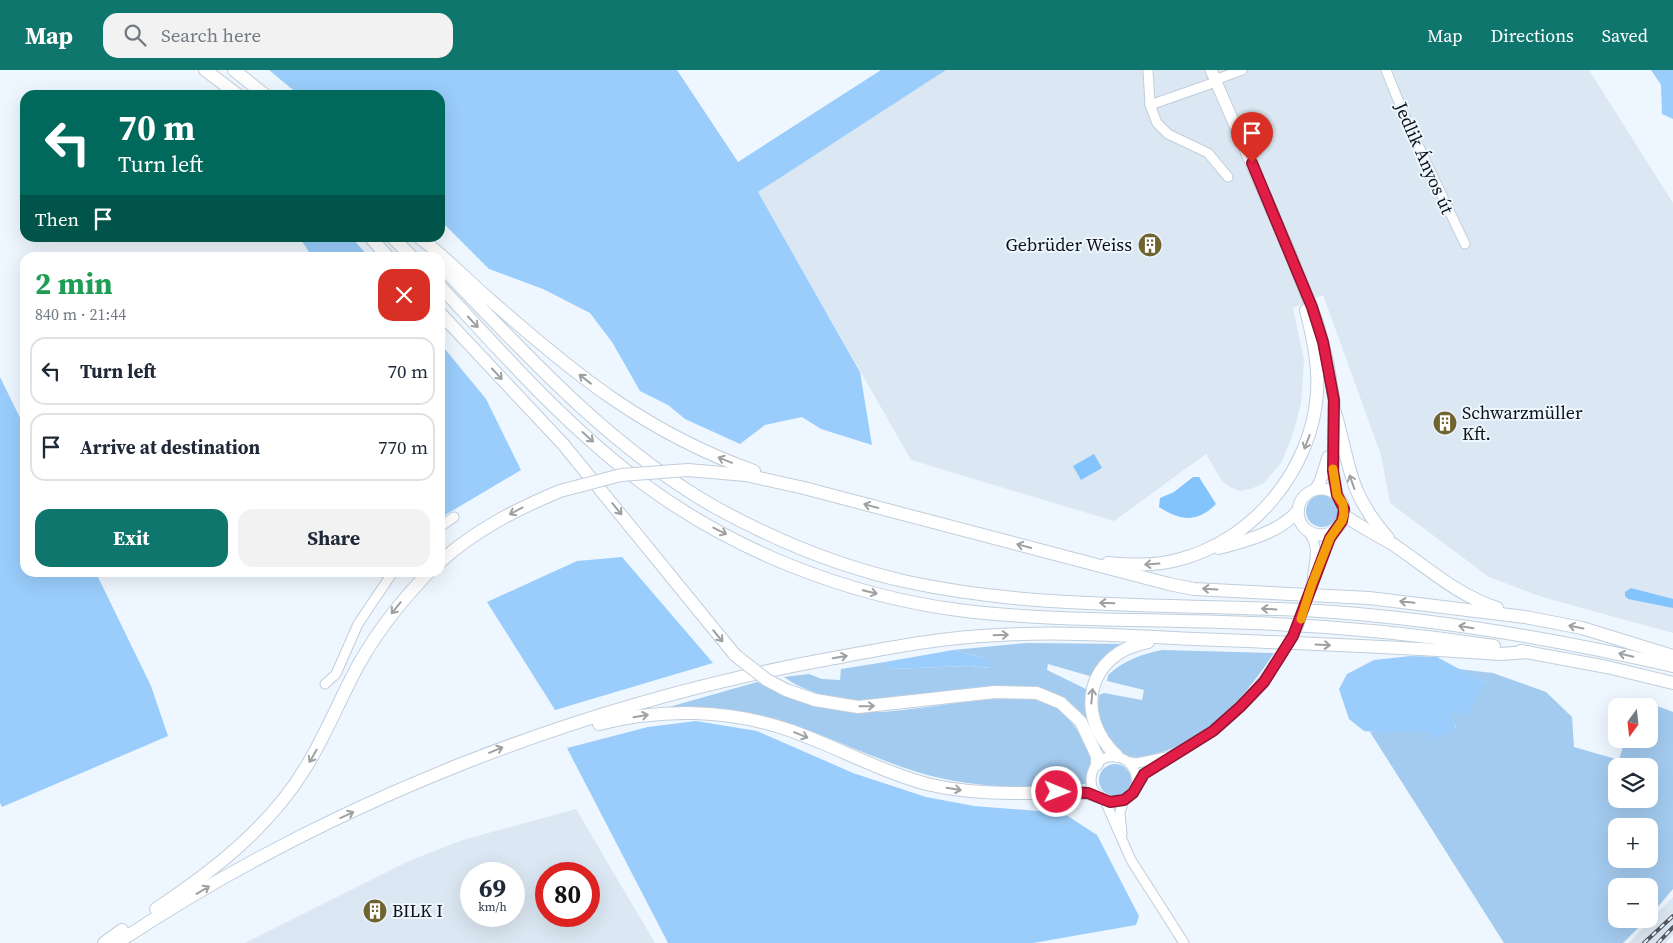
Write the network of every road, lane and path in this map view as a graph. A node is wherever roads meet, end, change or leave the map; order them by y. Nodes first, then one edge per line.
1 (205, 70) edge
2 (234, 70) edge
3 (1148, 70) edge
4 (1204, 70) edge
5 (1242, 70) edge
6 (1386, 70) edge
7 (1212, 78) edge
8 (231, 90) edge
9 (259, 90) edge
10 (1150, 105) junction
11 (1228, 177) dead end
12 (375, 242) edge
13 (397, 242) edge
14 (417, 242) edge
15 (425, 242) edge
16 (1465, 244) dead end
17 (384, 252) edge
18 (406, 252) edge
19 (426, 252) edge
20 (436, 252) edge
21 (445, 260) edge
22 (445, 270) edge
23 (445, 291) edge
24 (1306, 310) junction
25 (445, 318) edge
26 (1334, 409) junction
27 (804, 488) junction
28 (1315, 490) junction
29 (1337, 495) junction
30 (1298, 511) junction
31 (1344, 514) junction
32 (454, 517) dead end
33 (445, 523) edge
34 (1306, 529) junction
35 (1333, 532) junction
36 (1394, 545) junction
37 (1200, 553) junction
38 (445, 558) edge
39 (1071, 559) junction
40 (389, 577) edge
41 (425, 577) edge
42 (1312, 584) junction
43 (1525, 617) junction
44 (1170, 638) junction
45 (1528, 652) junction
46 (1673, 656) edge
47 (1673, 666) edge
48 (1673, 682) edge
49 (325, 684) dead end
50 (525, 739) junction
51 (1116, 756) junction
52 (1171, 756) junction
53 (1129, 762) junction
54 (1097, 764) junction
55 (1136, 786) junction
56 (1102, 799) junction
57 (1124, 800) junction
58 (1124, 844) junction
59 (117, 938) edge
60 (98, 943) edge
61 (104, 943) edge
62 (1184, 943) edge

1 - 8 highway
2 - 9 highway
3 - 10 street
4 - 7 main road
5 - 7 street
6 - 16 street, Jedlik Ányos út
7 - 10 street
7 - 24 main road
7 - 26 main road
10 - 11 street
12 - 17 highway
13 - 18 highway
14 - 19 highway
20 -> 15 highway
27 -> 21 highway
47 -> 22 highway
23 -> 45 highway
24 - 28 main road
24 -> 37 highway
25 -> 54 highway, bridge
26 - 29 main road
36 -> 26 highway
27 -> 38 highway, bridge
39 -> 27 highway
28 - 29 main road
28 - 30 main road
29 - 31 main road
30 - 34 main road
30 - 37 highway
31 - 35 main road
31 - 36 highway
32 - 33 street
34 - 35 main road
34 - 42 street
35 - 42 street
36 - 43 highway
37 -> 39 highway
43 -> 39 highway
40 - 49 street
41 -> 59 highway
42 - 52 street, bridge
46 -> 43 highway
44 -> 45 highway
50 -> 44 highway
51 -> 44 highway
45 - 48 highway
50 -> 56 highway
59 -> 50 highway
51 - 53 street
51 - 54 street
52 - 53 street
52 - 55 street
53 - 55 street
54 - 56 street
55 - 57 street
56 - 57 street
56 - 58 street
57 - 58 street
58 - 62 street
59 - 60 highway
59 - 61 highway

